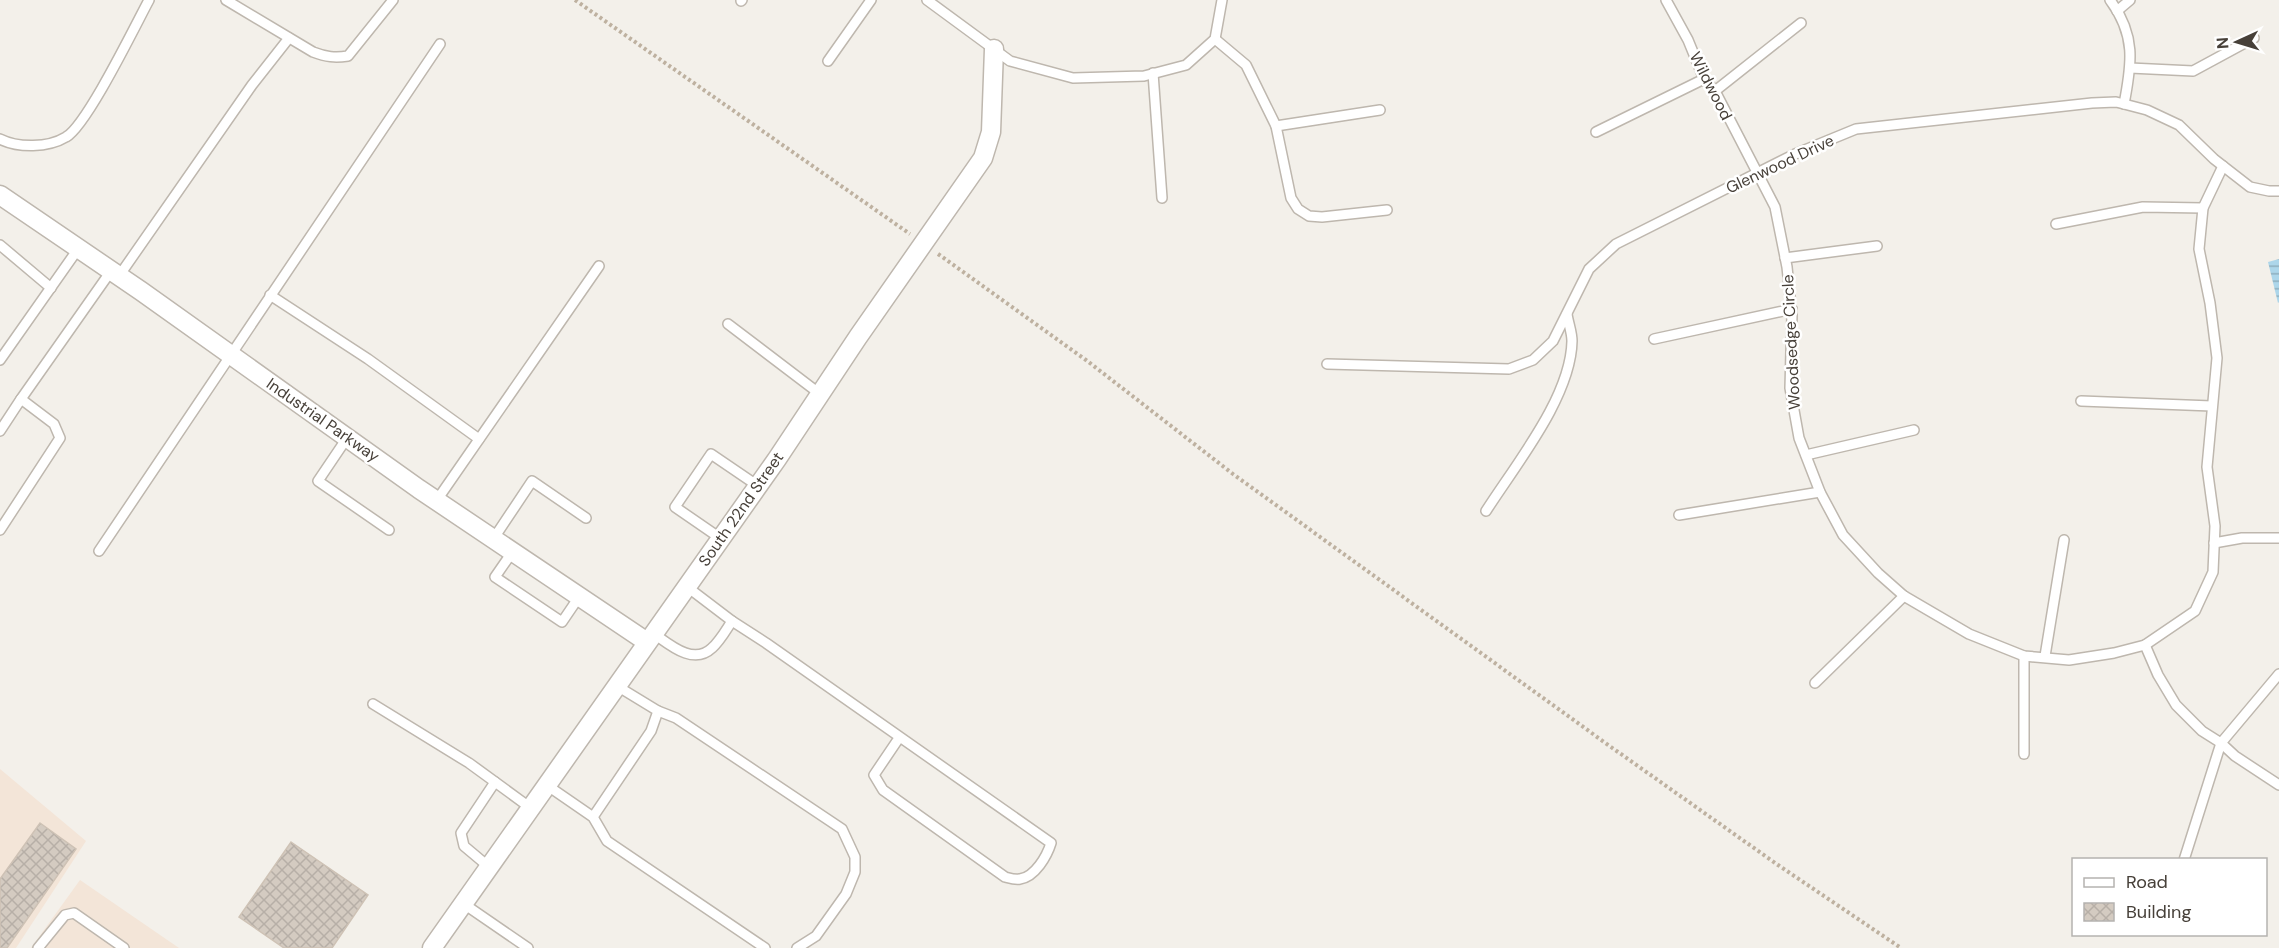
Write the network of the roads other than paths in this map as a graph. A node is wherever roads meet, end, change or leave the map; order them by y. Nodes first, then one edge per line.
1 (149, 0) edge
2 (226, 0) edge
3 (393, 0) edge
4 (871, 0) edge
5 (927, 0) edge
6 (1222, 0) edge
7 (1666, 0) edge
8 (2110, 0) edge
9 (2130, 0) edge
10 (2117, 11) junction
11 (1800, 23) dead end
12 (289, 38) junction
13 (1215, 39) junction
14 (2254, 39) dead end
15 (440, 44) dead end
16 (994, 49) junction
17 (828, 61) dead end
18 (2130, 68) junction
19 (1154, 74) junction
20 (1704, 79) junction
21 (1715, 91) junction
22 (2124, 104) junction
23 (1380, 110) dead end
24 (1276, 126) junction
25 (1596, 132) dead end
26 (0, 139) edge
27 (2223, 166) junction
28 (1757, 172) junction
29 (2279, 191) edge
30 (0, 195) edge
31 (1162, 198) dead end
32 (2203, 208) junction
33 (1387, 210) dead end
34 (2056, 224) dead end
35 (0, 245) edge
36 (1877, 246) dead end
37 (78, 249) junction
38 (1785, 258) junction
39 (599, 266) dead end
40 (115, 274) junction
41 (51, 288) junction
42 (270, 295) junction
43 (1792, 309) junction
44 (1567, 314) junction
45 (728, 324) dead end
46 (1653, 339) dead end
47 (230, 354) junction
48 (0, 360) edge
49 (1327, 364) dead end
50 (820, 394) junction
51 (21, 399) junction
52 (2081, 401) dead end
53 (2212, 406) junction
54 (1914, 430) dead end
55 (0, 431) edge
56 (347, 438) junction
57 (479, 439) junction
58 (1806, 455) junction
59 (758, 486) junction
60 (1820, 492) junction
61 (437, 500) junction
62 (1486, 511) dead end
63 (1679, 515) dead end
64 (586, 518) dead end
65 (0, 530) edge
66 (389, 530) dead end
67 (494, 538) junction
68 (720, 538) junction
69 (2279, 538) edge
70 (2064, 540) dead end
71 (2214, 543) junction
72 (99, 551) dead end
73 (513, 551) junction
74 (686, 586) junction
75 (579, 597) junction
76 (1904, 597) junction
77 (732, 621) junction
78 (650, 638) junction
79 (2145, 645) junction
80 (2024, 656) junction
81 (2045, 656) junction
82 (2279, 674) edge
83 (1815, 683) dead end
84 (617, 686) junction
85 (373, 704) dead end
86 (658, 711) junction
87 (899, 738) junction
88 (2222, 743) junction
89 (2024, 754) dead end
90 (495, 782) junction
91 (548, 786) junction
92 (2279, 786) edge
93 (531, 809) junction
94 (592, 817) junction
95 (2185, 858) edge
96 (489, 867) junction
97 (464, 904) junction
98 (41, 944) edge
99 (124, 948) edge
100 (432, 948) edge
101 (528, 948) edge
102 (765, 948) edge
103 (797, 948) edge

1 - 26 lane
2 - 12 lane
3 - 12 lane
4 - 17 lane
5 - 16 lane
6 - 13 lane
7 - 20 lane, Wildwood
8 - 10 lane
9 - 10 lane
10 - 18 lane
11 - 21 lane
12 - 40 lane
13 - 19 lane
13 - 24 lane
14 - 18 lane
15 - 42 lane
16 - 19 lane
16 - 50 street, South 22nd Street
18 - 22 lane
19 - 31 lane
20 - 21 lane, Wildwood
20 - 25 lane
21 - 28 lane, Wildwood
22 - 27 lane, Glenwood Drive
22 - 28 lane, Glenwood Drive
23 - 24 lane
24 - 33 lane
27 - 29 lane, Glenwood Drive
27 - 32 lane, Woodsedge Circle
28 - 38 lane, Woodsedge Circle
28 - 44 lane, Glenwood Drive
30 - 37 street, Industrial Parkway
32 - 34 lane
32 - 53 lane, Woodsedge Circle
35 - 41 lane
36 - 38 lane
37 - 40 street, Industrial Parkway
37 - 41 lane
38 - 43 lane, Woodsedge Circle
39 - 57 lane
40 - 47 street, Industrial Parkway
40 - 51 lane
41 - 48 lane
42 - 47 lane
42 - 57 lane
43 - 46 lane
43 - 58 lane, Woodsedge Circle
44 - 49 lane, Glenwood Drive
44 - 62 lane
45 - 50 lane
47 - 56 street, Industrial Parkway
47 - 72 lane
50 - 59 street, South 22nd Street
51 - 55 lane
51 - 65 lane
52 - 53 lane
53 - 71 lane, Woodsedge Circle
54 - 58 lane
56 - 61 street, Industrial Parkway
56 - 66 lane
57 - 61 lane
58 - 60 lane, Woodsedge Circle
59 - 68 street, South 22nd Street
59 - 68 lane
60 - 63 lane
60 - 76 lane, Woodsedge Circle
61 - 67 street, Industrial Parkway
64 - 67 lane
67 - 73 street, Industrial Parkway
68 - 74 street, South 22nd Street
69 - 71 lane
70 - 81 lane
71 - 79 lane, Woodsedge Circle
73 - 75 street, Industrial Parkway
73 - 75 lane
74 - 77 lane
74 - 78 street, South 22nd Street
75 - 78 street, Industrial Parkway
76 - 80 lane, Woodsedge Circle
76 - 83 lane
77 - 78 lane
77 - 87 lane
78 - 84 street, South 22nd Street
79 - 81 lane, Woodsedge Circle
79 - 88 lane
80 - 81 lane, Woodsedge Circle
80 - 89 lane
82 - 88 lane
84 - 86 lane
84 - 91 street, South 22nd Street
85 - 90 lane
86 - 94 lane
86 - 103 lane
87 - 87 lane
88 - 92 lane
88 - 95 lane
90 - 93 lane
90 - 96 lane
91 - 93 street, South 22nd Street
91 - 94 lane
93 - 96 street, South 22nd Street
94 - 102 lane
96 - 97 street, South 22nd Street
97 - 100 street, South 22nd Street
97 - 101 lane
98 - 99 lane

